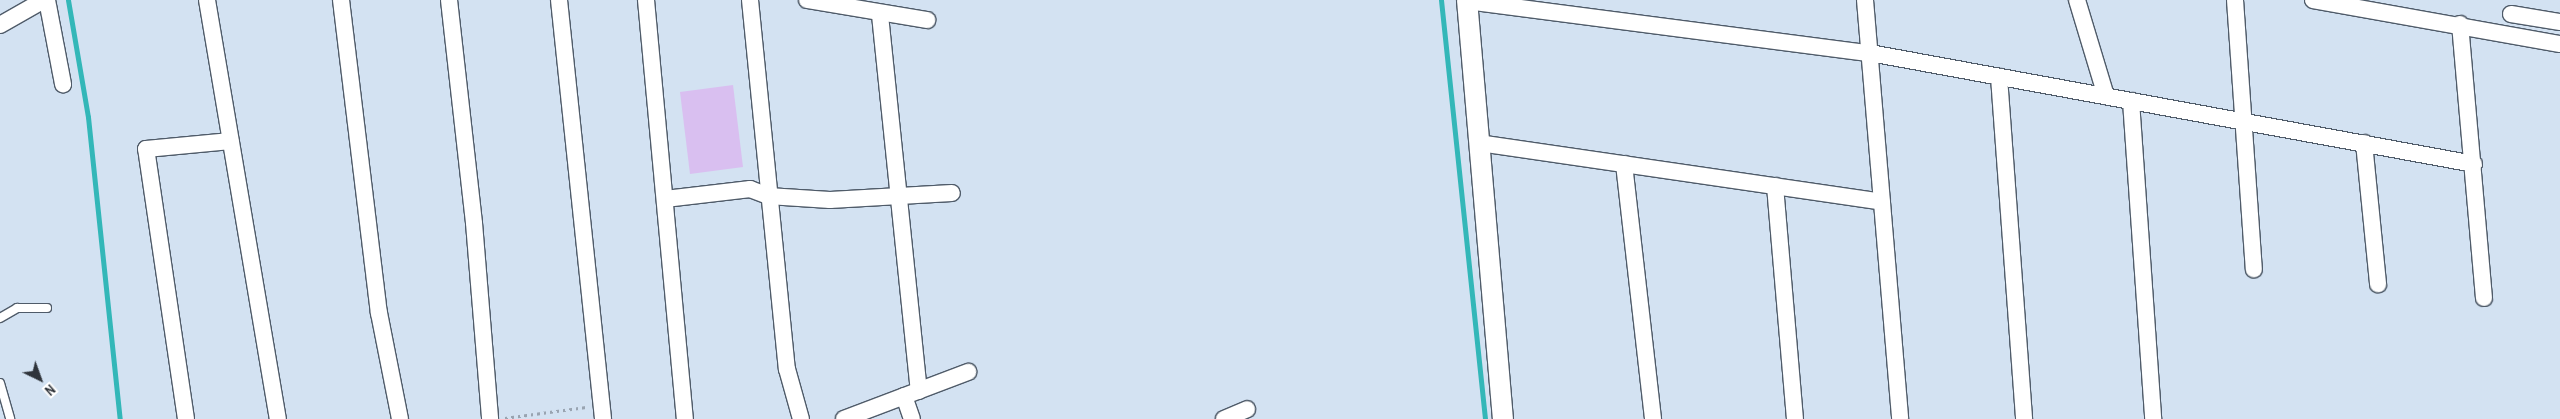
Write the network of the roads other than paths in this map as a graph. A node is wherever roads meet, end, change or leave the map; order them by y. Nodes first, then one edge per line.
1 (46, 0) edge
2 (208, 0) edge
3 (341, 0) edge
4 (449, 0) edge
5 (559, 0) edge
6 (646, 0) edge
7 (750, 0) edge
8 (807, 0) edge
9 (1865, 0) edge
10 (2077, 0) edge
11 (2235, 0) edge
12 (2313, 0) edge
13 (1467, 1) edge
14 (2356, 4) edge
15 (2510, 7) edge
16 (880, 15) junction
17 (927, 20) dead end
18 (2560, 22) edge
19 (1, 23) edge
20 (2460, 24) junction
21 (2514, 33) junction
22 (2560, 44) edge
23 (1870, 53) junction
24 (1999, 76) junction
25 (63, 84) dead end
26 (2106, 96) junction
27 (2131, 101) junction
28 (2243, 122) junction
29 (231, 141) junction
30 (1479, 143) junction
31 (2364, 143) junction
32 (1624, 164) junction
33 (2474, 164) junction
34 (1775, 186) junction
35 (952, 193) dead end
36 (768, 196) junction
37 (897, 197) junction
38 (665, 199) junction
39 (1882, 202) junction
40 (2254, 269) dead end
41 (2378, 284) dead end
42 (2484, 298) dead end
43 (47, 308) dead end
44 (0, 318) edge
45 (968, 372) dead end
46 (0, 383) edge
47 (912, 394) junction
48 (1246, 409) dead end
49 (602, 412) edge
50 (10, 419) edge
51 (186, 419) edge
52 (278, 419) edge
53 (400, 419) edge
54 (490, 419) edge
55 (684, 419) edge
56 (801, 419) edge
57 (844, 419) edge
58 (912, 419) edge
59 (1224, 419) edge
60 (1503, 419) edge
61 (1653, 419) edge
62 (1795, 419) edge
63 (1900, 419) edge
64 (2024, 419) edge
65 (2153, 419) edge

1 - 19 street
1 - 25 street
2 - 29 street
3 - 53 street
4 - 54 street
5 - 49 street
6 - 38 street
7 - 36 street
8 - 16 street
9 - 23 street
10 - 26 street
11 - 28 street
12 - 14 street
13 - 23 street
13 - 30 street
14 - 20 street
15 - 18 street
15 - 21 street
16 - 17 street
16 - 37 street
20 - 21 street
20 - 33 street
21 - 22 street
23 - 24 street
23 - 39 street
24 - 26 street
24 - 64 street
26 - 27 street
27 - 28 street
27 - 65 street
28 - 31 street
28 - 40 street
29 - 51 street
29 - 52 street
30 - 32 street
30 - 60 street
31 - 33 street
31 - 41 street
32 - 34 street
32 - 61 street
33 - 42 street
34 - 39 street
34 - 62 street
35 - 37 street
36 - 37 street
36 - 38 street
36 - 56 street
37 - 47 street
38 - 55 street
39 - 63 street
43 - 44 lane
45 - 47 street
46 - 50 lane
47 - 57 street
47 - 58 street
48 - 59 street

